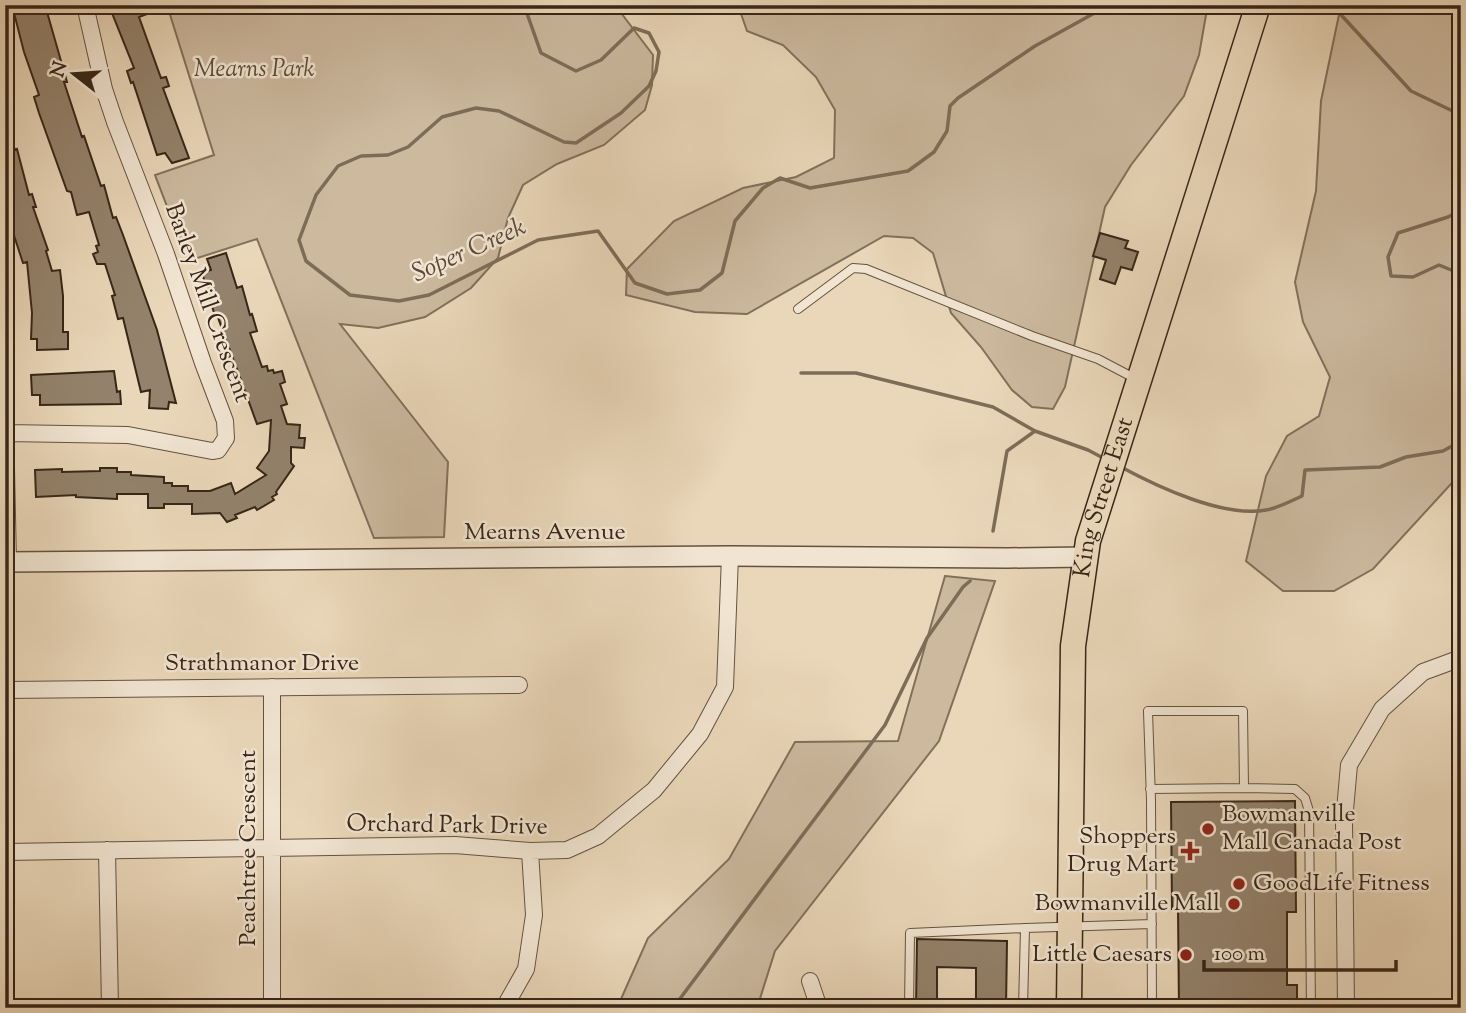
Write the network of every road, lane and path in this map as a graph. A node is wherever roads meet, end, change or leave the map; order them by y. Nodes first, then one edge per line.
1 (85, 5) edge
2 (1258, 5) edge
3 (798, 309) dead end
4 (1139, 380) junction
5 (5, 422) edge
6 (6, 433) edge
7 (730, 556) junction
8 (1086, 557) junction
9 (6, 562) edge
10 (1461, 658) edge
11 (519, 684) dead end
12 (272, 687) junction
13 (5, 690) edge
14 (1244, 788) junction
15 (1150, 789) junction
16 (271, 848) junction
17 (107, 850) junction
18 (530, 851) junction
19 (5, 852) edge
20 (1152, 924) junction
21 (1069, 925) junction
22 (1025, 928) junction
23 (810, 981) dead end
24 (110, 1008) edge
25 (272, 1008) edge
26 (504, 1008) edge
27 (819, 1008) edge
28 (909, 1008) edge
29 (1023, 1008) edge
30 (1069, 1008) edge
31 (1152, 1008) edge
32 (1311, 1008) edge
33 (1346, 1008) edge

1 - 6 street, Barley Mill Crescent
2 - 4 main road, King Street East
3 - 4 lane
4 - 8 main road, King Street East
5 - 6 street
6 - 9 street
7 - 8 street, Mearns Avenue
7 - 9 street, Mearns Avenue
7 - 18 street, Orchard Park Drive
8 - 21 main road, King Street East
10 - 33 street
11 - 12 street, Strathmanor Drive
12 - 13 street, Strathmanor Drive
12 - 16 street, Peachtree Crescent
14 - 15 lane
14 - 15 lane
14 - 32 lane
15 - 20 lane
16 - 17 street, Orchard Park Drive
16 - 18 street, Orchard Park Drive
16 - 25 street, Peachtree Crescent
17 - 19 street, Orchard Park Drive
17 - 24 street
18 - 26 street
20 - 21 lane
20 - 31 lane
21 - 22 lane
21 - 30 main road, King Street East
22 - 28 lane
22 - 29 lane
23 - 27 street

